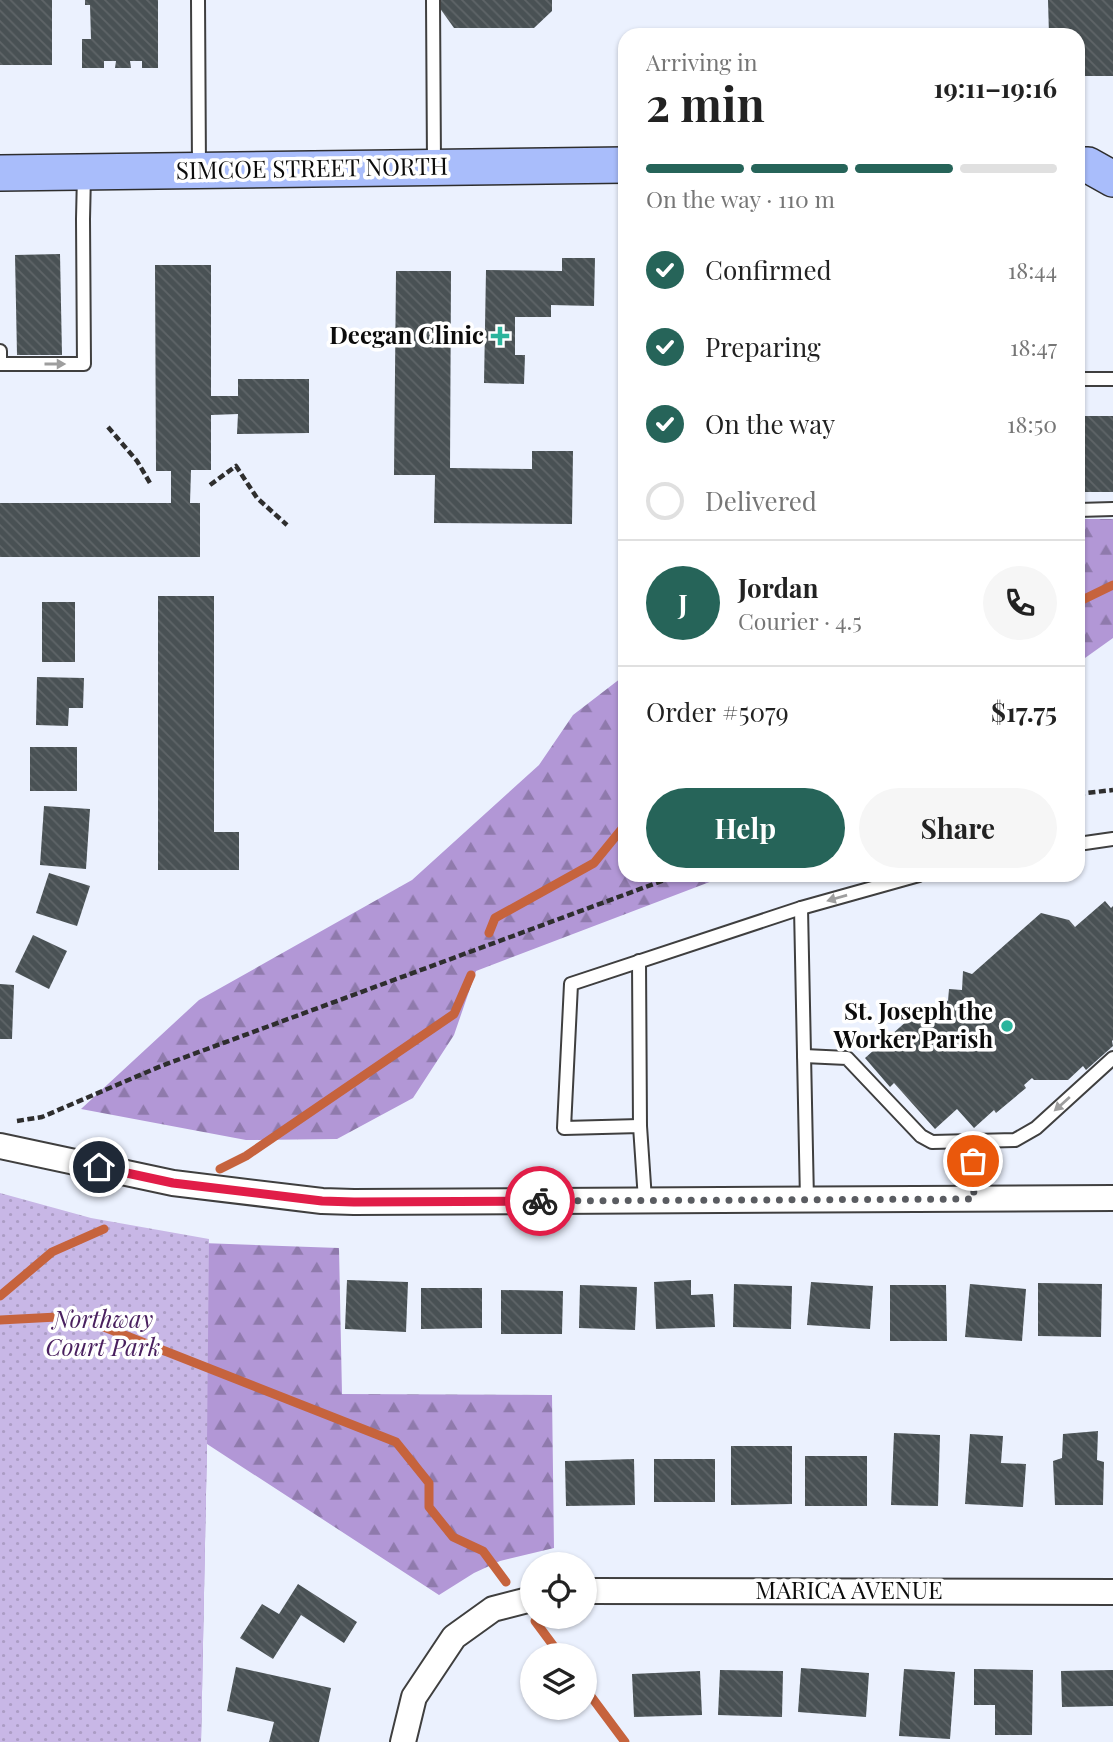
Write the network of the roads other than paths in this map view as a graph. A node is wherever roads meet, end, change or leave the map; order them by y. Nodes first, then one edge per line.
1 (198, 0) edge
2 (433, 0) edge
3 (618, 165) edge
4 (434, 167) junction
5 (199, 169) junction
6 (85, 172) junction
7 (0, 173) edge
8 (0, 351) edge
9 (1085, 379) edge
10 (1113, 379) edge
11 (1113, 509) edge
12 (1085, 510) edge
13 (1113, 839) edge
14 (1085, 843) edge
15 (894, 882) edge
16 (801, 908) junction
17 (639, 961) junction
18 (804, 1056) junction
19 (1113, 1058) edge
20 (640, 1126) junction
21 (973, 1141) junction
22 (0, 1146) edge
23 (1113, 1198) edge
24 (974, 1199) junction
25 (645, 1200) junction
26 (807, 1200) junction
27 (597, 1591) edge
28 (1113, 1592) edge
29 (520, 1602) edge
30 (403, 1742) edge

1 - 5 lane
2 - 4 lane
3 - 4 main road, SIMCOE STREET NORTH
4 - 5 main road, SIMCOE STREET NORTH
5 - 6 main road, SIMCOE STREET NORTH
6 - 7 main road, SIMCOE STREET NORTH
8 -> 6 lane
9 - 10 lane
11 - 12 lane
13 - 14 lane
15 -> 16 lane
16 - 17 lane
16 - 18 lane
17 - 20 lane
17 - 20 lane
18 - 21 lane
18 - 26 lane
19 -> 21 lane
20 - 25 lane
21 - 24 lane
22 - 25 street
23 - 24 street
24 - 26 street
25 - 26 street
27 - 28 street, MARICA AVENUE
29 - 30 street

